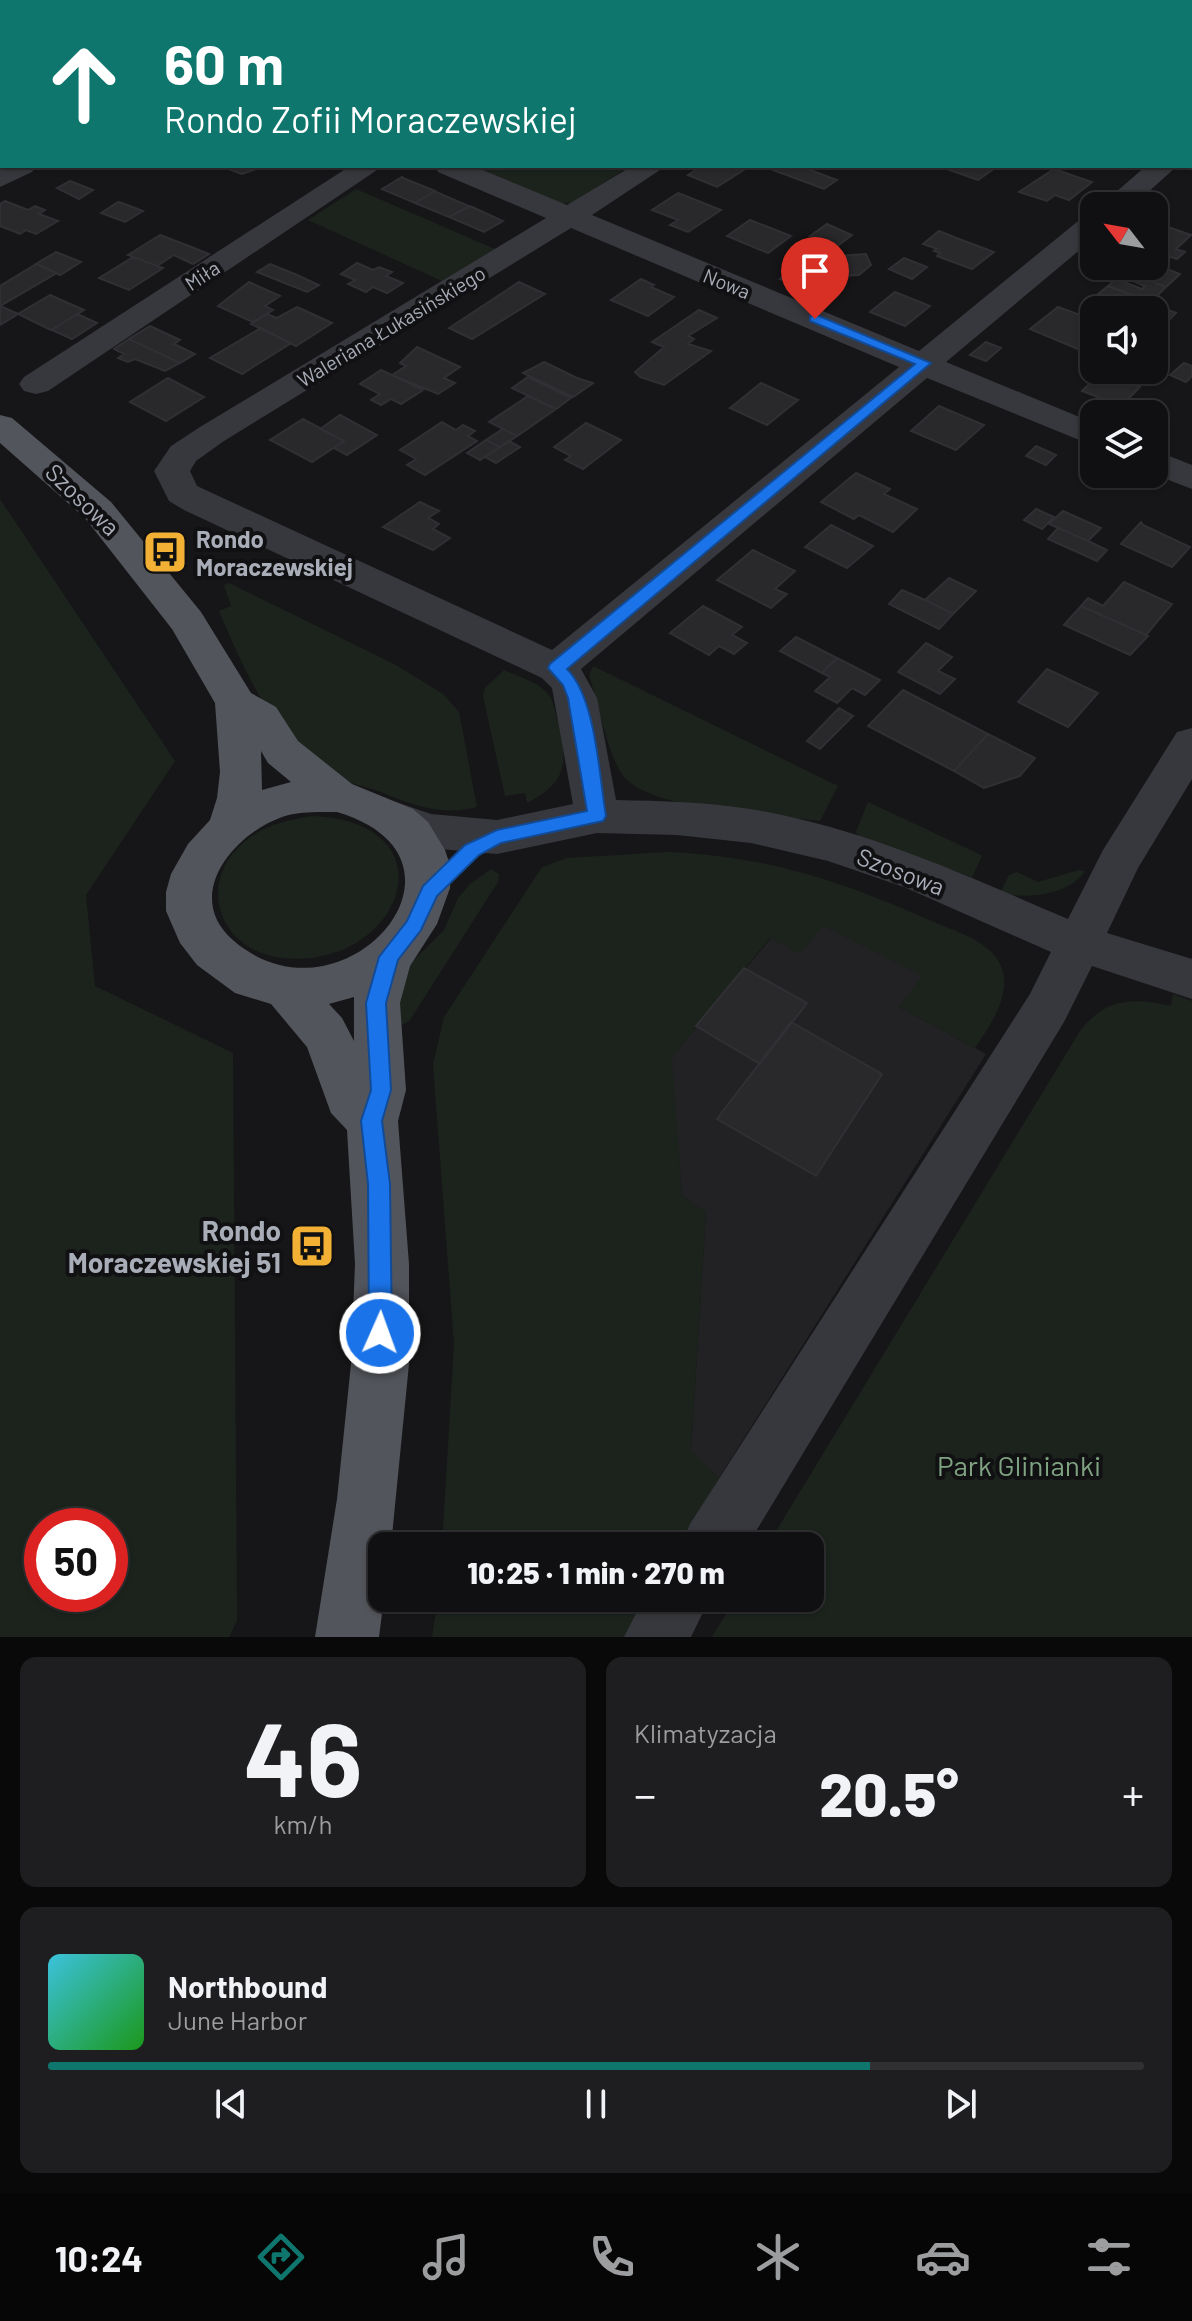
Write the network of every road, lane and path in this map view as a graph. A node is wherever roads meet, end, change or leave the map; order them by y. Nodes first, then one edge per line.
1 (18, 168) edge
2 (366, 168) edge
3 (453, 168) edge
4 (649, 168) edge
5 (1153, 168) edge
6 (0, 178) edge
7 (1192, 183) edge
8 (1129, 192) edge
9 (568, 218) junction
10 (1080, 235) edge
11 (924, 363) junction
12 (36, 384) dead end
13 (0, 425) edge
14 (1080, 430) edge
15 (1168, 467) edge
16 (1192, 478) edge
17 (556, 668) junction
18 (236, 703) junction
19 (1192, 743) edge
20 (337, 796) junction
21 (597, 816) junction
22 (396, 819) junction
23 (231, 824) junction
24 (497, 837) junction
25 (429, 891) junction
26 (1076, 943) junction
27 (389, 957) junction
28 (1192, 979) edge
29 (286, 988) junction
30 (372, 1121) junction
31 (721, 1532) edge
32 (671, 1612) edge
33 (347, 1637) edge
34 (656, 1637) edge

1 - 6 street
2 - 12 street, Miła
3 - 9 street, Nowa
4 - 9 street, Waleriana Łukasińskiego
5 - 7 street
5 - 8 street
9 - 11 street, Nowa
9 - 17 street, Waleriana Łukasińskiego
10 - 11 street
11 - 14 street, Nowa
11 - 17 street
13 - 18 main road, Szosowa
15 - 16 street
17 - 21 street
18 - 20 main road, Szosowa
18 - 23 main road
19 - 26 street
20 - 22 main road
20 - 23 main road
21 - 24 street, Szosowa
21 - 26 street, Szosowa
22 - 24 street, Szosowa
22 - 25 main road
23 - 29 main road
24 - 25 street, Szosowa
25 - 27 main road
26 - 28 street, Szosowa
26 - 31 street
27 - 29 main road
27 - 30 main road
29 - 30 main road
30 - 33 main road
32 - 34 street

